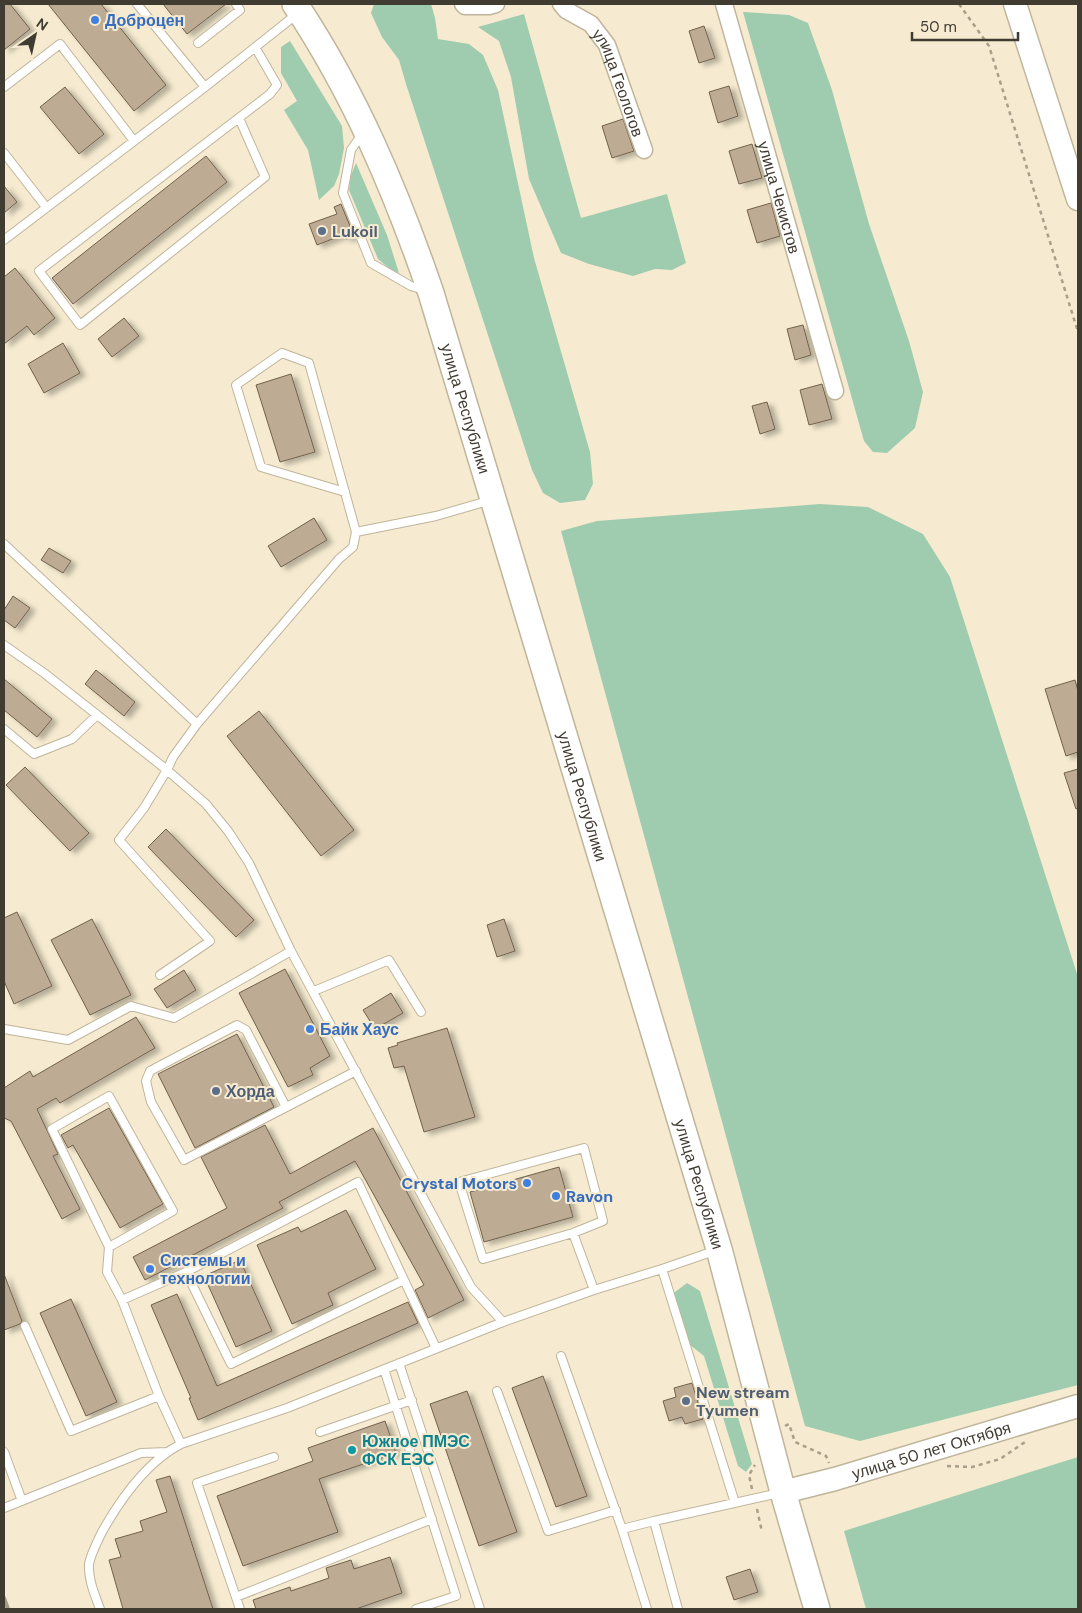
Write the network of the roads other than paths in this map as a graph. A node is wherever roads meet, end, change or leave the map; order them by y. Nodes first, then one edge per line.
1 (137, 4) edge
2 (236, 4) edge
3 (463, 4) edge
4 (496, 4) edge
5 (560, 4) edge
6 (724, 4) edge
7 (1016, 4) edge
8 (298, 8) edge
9 (198, 43) dead end
10 (256, 47) junction
11 (4, 87) edge
12 (205, 88) junction
13 (239, 118) junction
14 (367, 128) junction
15 (134, 141) junction
16 (644, 150) dead end
17 (4, 153) edge
18 (1074, 168) edge
19 (1078, 199) edge
20 (46, 208) junction
21 (4, 240) edge
22 (431, 293) junction
23 (835, 391) dead end
24 (345, 492) junction
25 (493, 499) junction
26 (356, 532) junction
27 (4, 544) edge
28 (4, 645) edge
29 (97, 715) junction
30 (197, 724) junction
31 (4, 729) edge
32 (167, 770) junction
33 (291, 951) junction
34 (160, 975) dead end
35 (314, 991) junction
36 (421, 1012) dead end
37 (4, 1029) edge
38 (356, 1071) junction
39 (286, 1107) junction
40 (573, 1233) junction
41 (109, 1247) junction
42 (719, 1249) junction
43 (662, 1269) junction
44 (186, 1272) junction
45 (404, 1280) junction
46 (594, 1290) junction
47 (122, 1300) junction
48 (503, 1322) junction
49 (25, 1326) dead end
50 (436, 1348) junction
51 (561, 1356) dead end
52 (399, 1363) junction
53 (384, 1369) junction
54 (497, 1391) dead end
55 (159, 1396) junction
56 (412, 1400) junction
57 (396, 1405) junction
58 (1078, 1406) edge
59 (320, 1432) dead end
60 (181, 1444) junction
61 (4, 1452) edge
62 (167, 1452) junction
63 (274, 1456) dead end
64 (783, 1492) junction
65 (22, 1501) junction
66 (735, 1503) junction
67 (4, 1508) edge
68 (616, 1510) junction
69 (432, 1519) junction
70 (654, 1521) junction
71 (622, 1529) junction
72 (236, 1597) junction
73 (100, 1609) edge
74 (240, 1609) edge
75 (416, 1609) edge
76 (480, 1609) edge
77 (647, 1609) edge
78 (678, 1609) edge
79 (817, 1609) edge

1 - 12 lane
2 - 9 lane
3 - 4 street
5 - 16 street, улица Геологов
6 - 23 street, улица Чекистов
7 - 18 main road
8 - 10 lane
8 - 14 main road, улица Республики
10 - 12 lane
10 - 13 lane
11 - 15 lane
12 - 15 lane
13 - 13 lane
14 - 22 main road, улица Республики
14 - 22 lane
15 - 20 lane
17 - 20 lane
18 - 19 main road
20 - 21 lane
22 - 25 main road, улица Республики
24 - 24 lane
24 - 26 lane
25 - 26 lane
25 - 42 main road, улица Республики
26 - 30 lane
27 - 30 lane
28 - 29 lane
29 - 31 lane
29 - 32 lane
30 - 32 lane
32 - 33 lane
32 - 34 lane
33 - 35 lane
33 - 37 lane
35 - 36 lane
35 - 38 lane
38 - 39 lane
38 - 48 lane
39 - 39 lane
40 - 40 lane
40 - 46 lane
41 - 41 lane
41 - 47 lane
42 - 43 lane
42 - 64 main road, улица Республики
43 - 46 lane
43 - 66 lane
44 - 45 lane
44 - 45 lane
44 - 47 lane
45 - 50 lane
46 - 48 lane
47 - 55 lane
48 - 50 lane
49 - 55 lane
50 - 52 lane
51 - 68 lane
52 - 53 lane
52 - 56 lane
53 - 57 lane
53 - 60 lane
54 - 68 lane
55 - 60 lane
56 - 57 lane
56 - 76 lane
57 - 59 lane
57 - 69 lane
58 - 64 main road, улица 50 лет Октября
60 - 62 lane
61 - 65 lane
62 - 65 lane
62 - 73 lane
63 - 72 lane
64 - 66 lane
64 - 79 main road, улица Республики
65 - 67 lane
66 - 70 lane
68 - 71 lane
69 - 72 lane
69 - 75 lane
70 - 71 lane
70 - 78 lane
71 - 77 lane
72 - 74 lane

